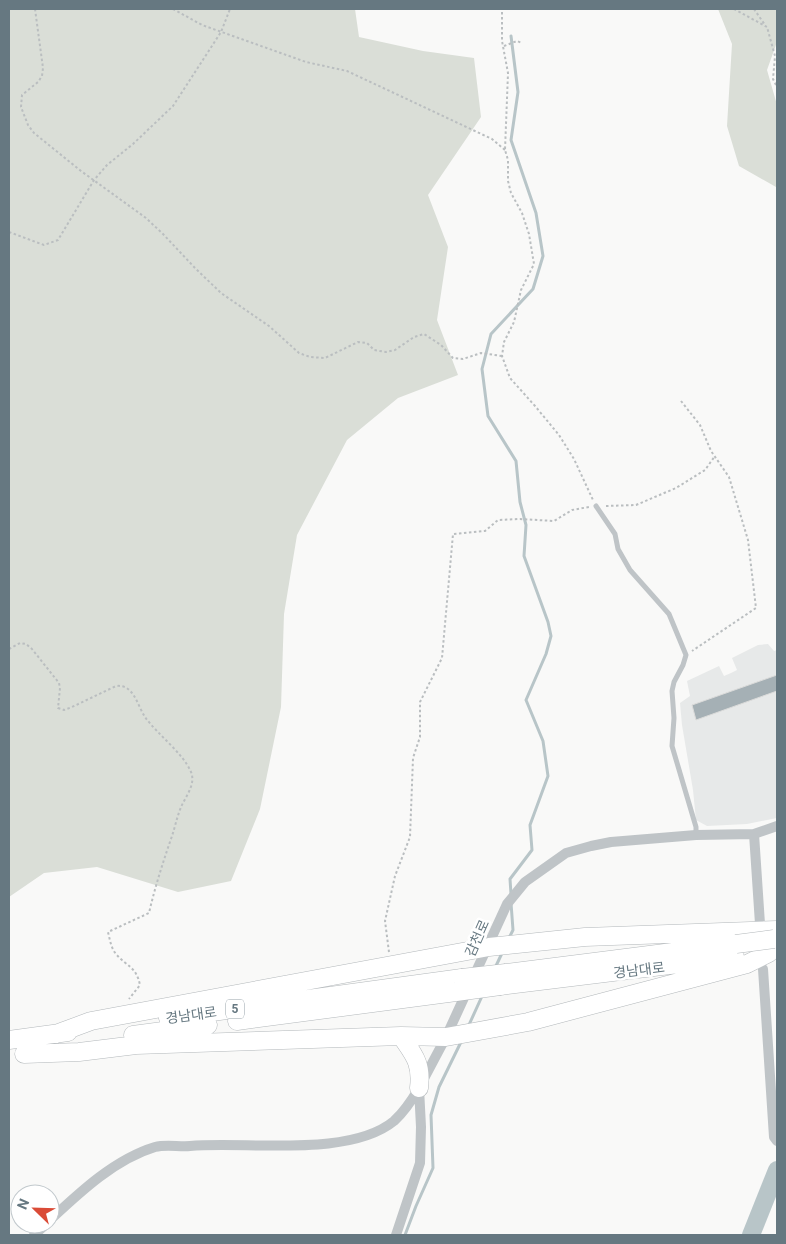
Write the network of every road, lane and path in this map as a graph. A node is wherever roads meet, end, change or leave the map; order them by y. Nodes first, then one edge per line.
1 (35, 9) edge
2 (173, 9) edge
3 (230, 9) edge
4 (734, 9) edge
5 (754, 9) edge
6 (502, 12) dead end
7 (766, 27) junction
8 (221, 32) junction
9 (522, 43) dead end
10 (503, 46) junction
11 (777, 87) edge
12 (504, 150) junction
13 (94, 180) junction
14 (9, 232) edge
15 (502, 356) junction
16 (682, 400) dead end
17 (715, 456) junction
18 (596, 506) junction
19 (9, 649) edge
20 (686, 656) junction
21 (777, 826) edge
22 (754, 834) junction
23 (696, 835) junction
24 (760, 924) dead end
25 (500, 946) junction
26 (773, 947) edge
27 (389, 952) dead end
28 (503, 980) junction
29 (459, 985) junction
30 (112, 1017) junction
31 (56, 1034) junction
32 (459, 1035) junction
33 (401, 1036) junction
34 (9, 1040) edge
35 (16, 1054) edge
36 (419, 1088) junction
37 (777, 1141) edge
38 (60, 1211) edge
39 (396, 1235) edge

1 - 13 path
2 - 8 path
3 - 8 path
4 - 7 path
5 - 7 path
6 - 10 path
7 - 11 path
8 - 12 path
8 - 13 path
9 - 10 path
10 - 12 path
12 - 15 path
13 - 14 path
13 - 15 path
15 - 18 path
16 - 17 path
17 - 18 path
17 - 20 path
18 - 20 lane
18 - 27 path
19 - 30 path
20 - 23 lane
21 - 22 street, 감천로
22 - 23 street, 감천로
22 - 24 street
23 - 25 street, 감천로
25 - 26 highway
25 - 30 highway
25 - 32 street, 감천로
26 - 28 highway, 경남대로
26 - 28 highway, 경남대로 / 5, bridge
26 - 32 highway
26 - 37 street
28 - 29 highway, 5, bridge
29 - 31 highway, 경남대로 / 5
29 - 35 highway, 경남대로 / 5
30 - 31 highway
31 - 34 highway, 경남대로 / 5
32 - 33 highway
32 - 36 street, 감천로
33 - 35 highway
33 - 36 highway
36 - 38 street, 감천로
36 - 39 street

